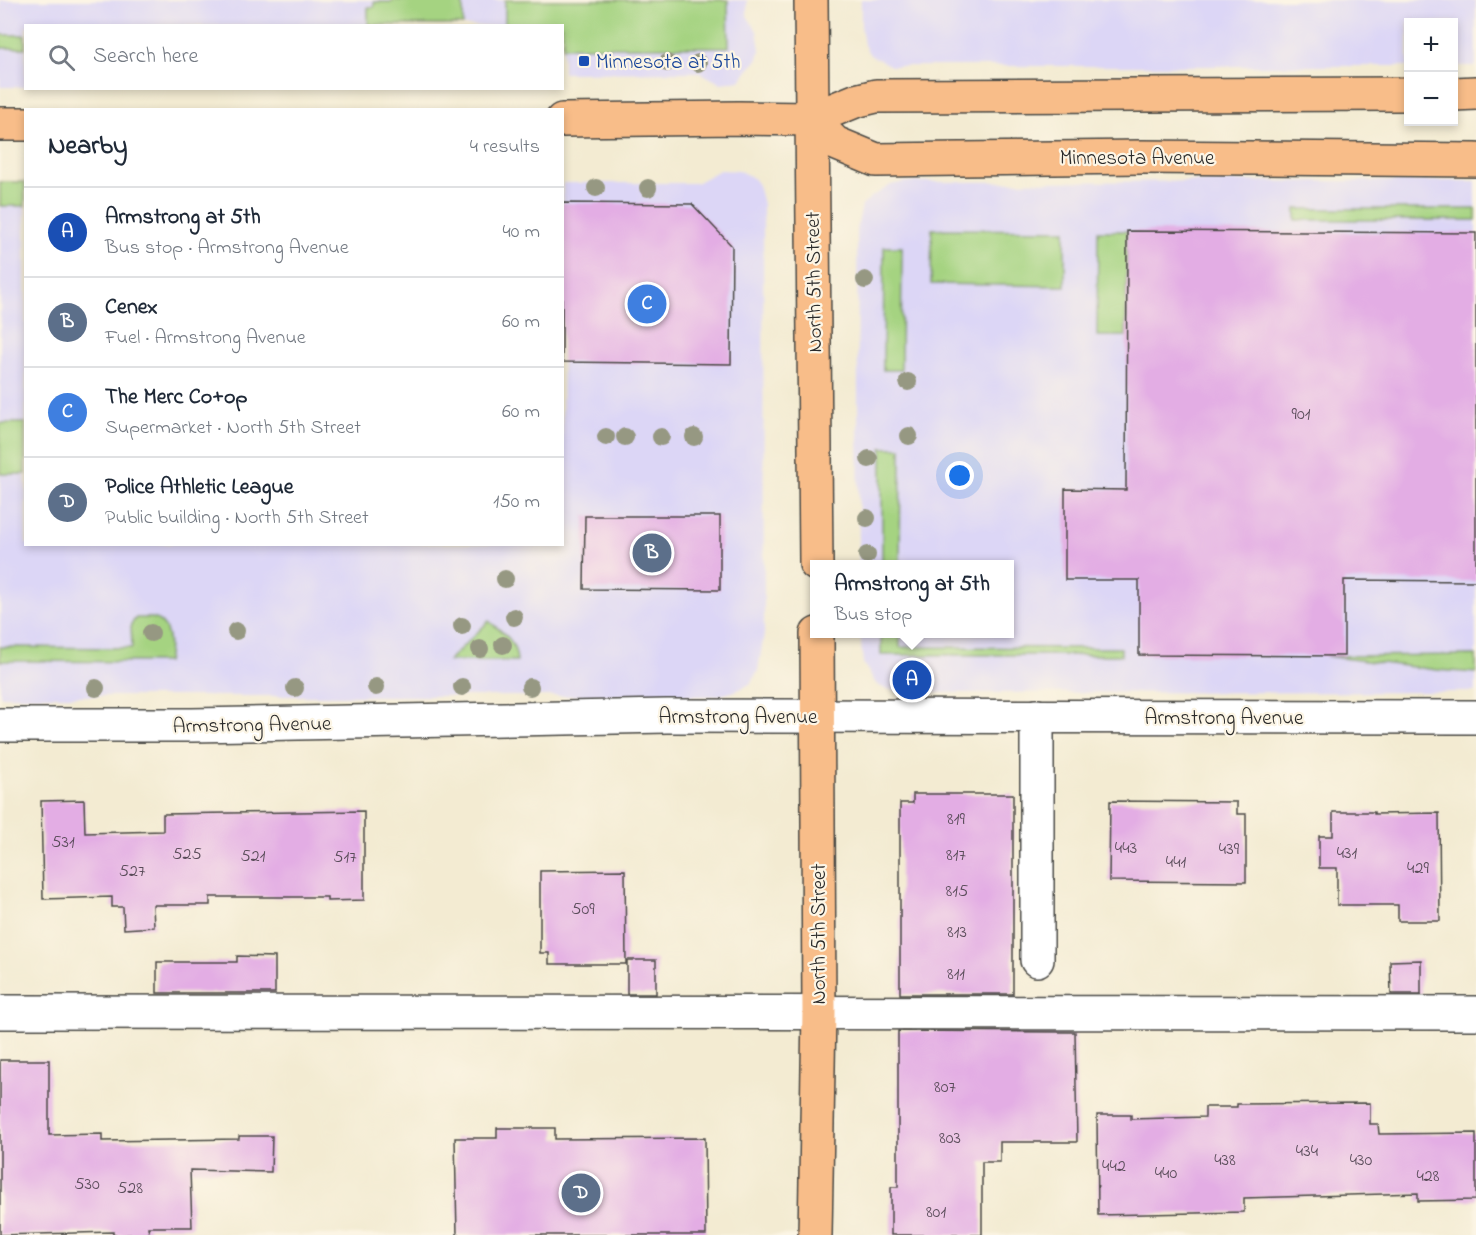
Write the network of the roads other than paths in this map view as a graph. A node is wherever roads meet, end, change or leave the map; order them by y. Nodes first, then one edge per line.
1 (811, 0) edge
2 (1476, 93) edge
3 (1404, 94) edge
4 (1458, 94) edge
5 (811, 119) junction
6 (564, 120) edge
7 (24, 123) edge
8 (0, 124) edge
9 (1476, 160) edge
10 (816, 560) edge
11 (817, 638) edge
12 (818, 716) junction
13 (1037, 716) junction
14 (1476, 717) edge
15 (0, 725) edge
16 (1037, 960) dead end
17 (0, 1012) edge
18 (819, 1012) junction
19 (1476, 1013) edge
20 (814, 1235) edge

1 - 5 main road, North 5th Street
2 - 4 main road
3 - 5 main road
5 - 6 main road
5 - 9 main road, Minnesota Avenue
5 - 10 main road, North 5th Street
7 - 8 main road
11 - 12 main road, North 5th Street
12 - 13 street, Armstrong Avenue
12 - 15 street, Armstrong Avenue
12 - 18 main road, North 5th Street
13 - 14 street, Armstrong Avenue
13 - 16 street
17 - 18 street
18 - 19 street
18 - 20 main road, North 5th Street

